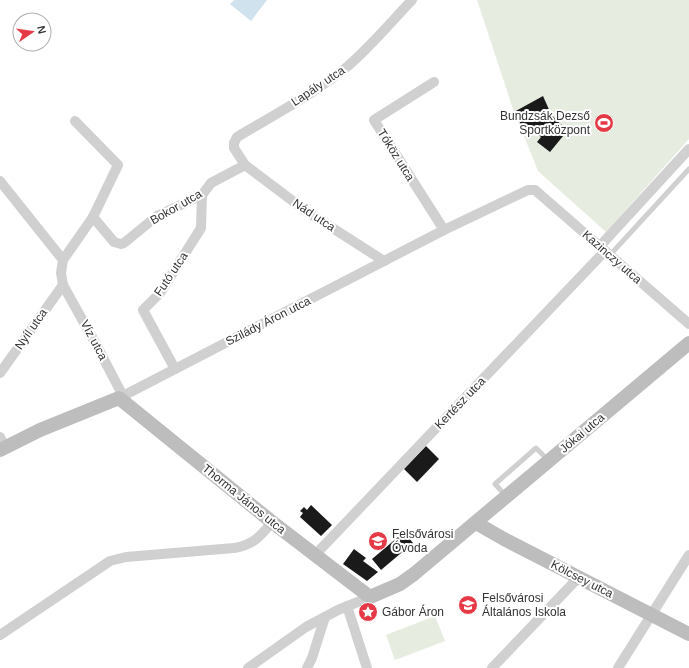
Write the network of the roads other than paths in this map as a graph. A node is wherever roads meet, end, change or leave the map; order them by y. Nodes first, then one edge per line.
1 (412, 0) edge
2 (434, 82) dead end
3 (75, 121) dead end
4 (689, 148) edge
5 (245, 165) junction
6 (689, 169) edge
7 (0, 181) edge
8 (535, 190) joint
9 (202, 195) junction
10 (93, 217) junction
11 (444, 230) junction
12 (605, 251) junction
13 (63, 260) junction
14 (384, 261) junction
15 (63, 284) junction
16 (689, 324) edge
17 (689, 342) edge
18 (175, 368) junction
19 (0, 372) edge
20 (121, 397) junction
21 (2, 445) edge
22 (272, 522) junction
23 (476, 523) junction
24 (315, 555) junction
25 (689, 555) edge
26 (579, 577) junction
27 (370, 596) junction
28 (347, 606) junction
29 (652, 614) junction
30 (325, 617) junction
31 (689, 634) edge
32 (0, 635) edge
33 (248, 668) edge
34 (307, 668) edge
35 (366, 668) edge
36 (492, 668) edge
37 (618, 668) edge

1 - 5 street, Lapály utca
2 - 11 street, Tóköz utca
3 - 10 street
4 - 12 street, Kertész utca
5 - 9 street, Bokor utca
5 - 14 street, Nád utca
6 - 12 lane
7 - 13 street
8 - 11 street, Szilády Áron utca
8 - 12 street, Kazinczy utca
9 - 10 street, Bokor utca
9 - 18 street, Futó utca
10 - 13 street
11 - 14 street, Szilády Áron utca
12 - 16 street, Kazinczy utca
12 - 24 street, Kertész utca
13 - 15 street
14 - 18 street, Szilády Áron utca
15 - 19 street, Nyíl utca
15 - 20 street, Víz utca
17 - 23 street, Jókai utca
18 - 20 street, Szilády Áron utca
20 - 21 street, Szilády Áron utca
20 - 22 street, Thorma János utca
22 - 24 street, Thorma János utca
22 - 32 street
23 - 26 street, Kölcsey utca
23 - 27 street, Jókai utca
24 - 27 street, Thorma János utca
25 - 29 street
26 - 29 street, Kölcsey utca
26 - 36 street
27 - 28 street
28 - 30 street
28 - 35 street
29 - 31 street, Kölcsey utca
29 - 37 street
30 - 33 street
30 - 34 street

